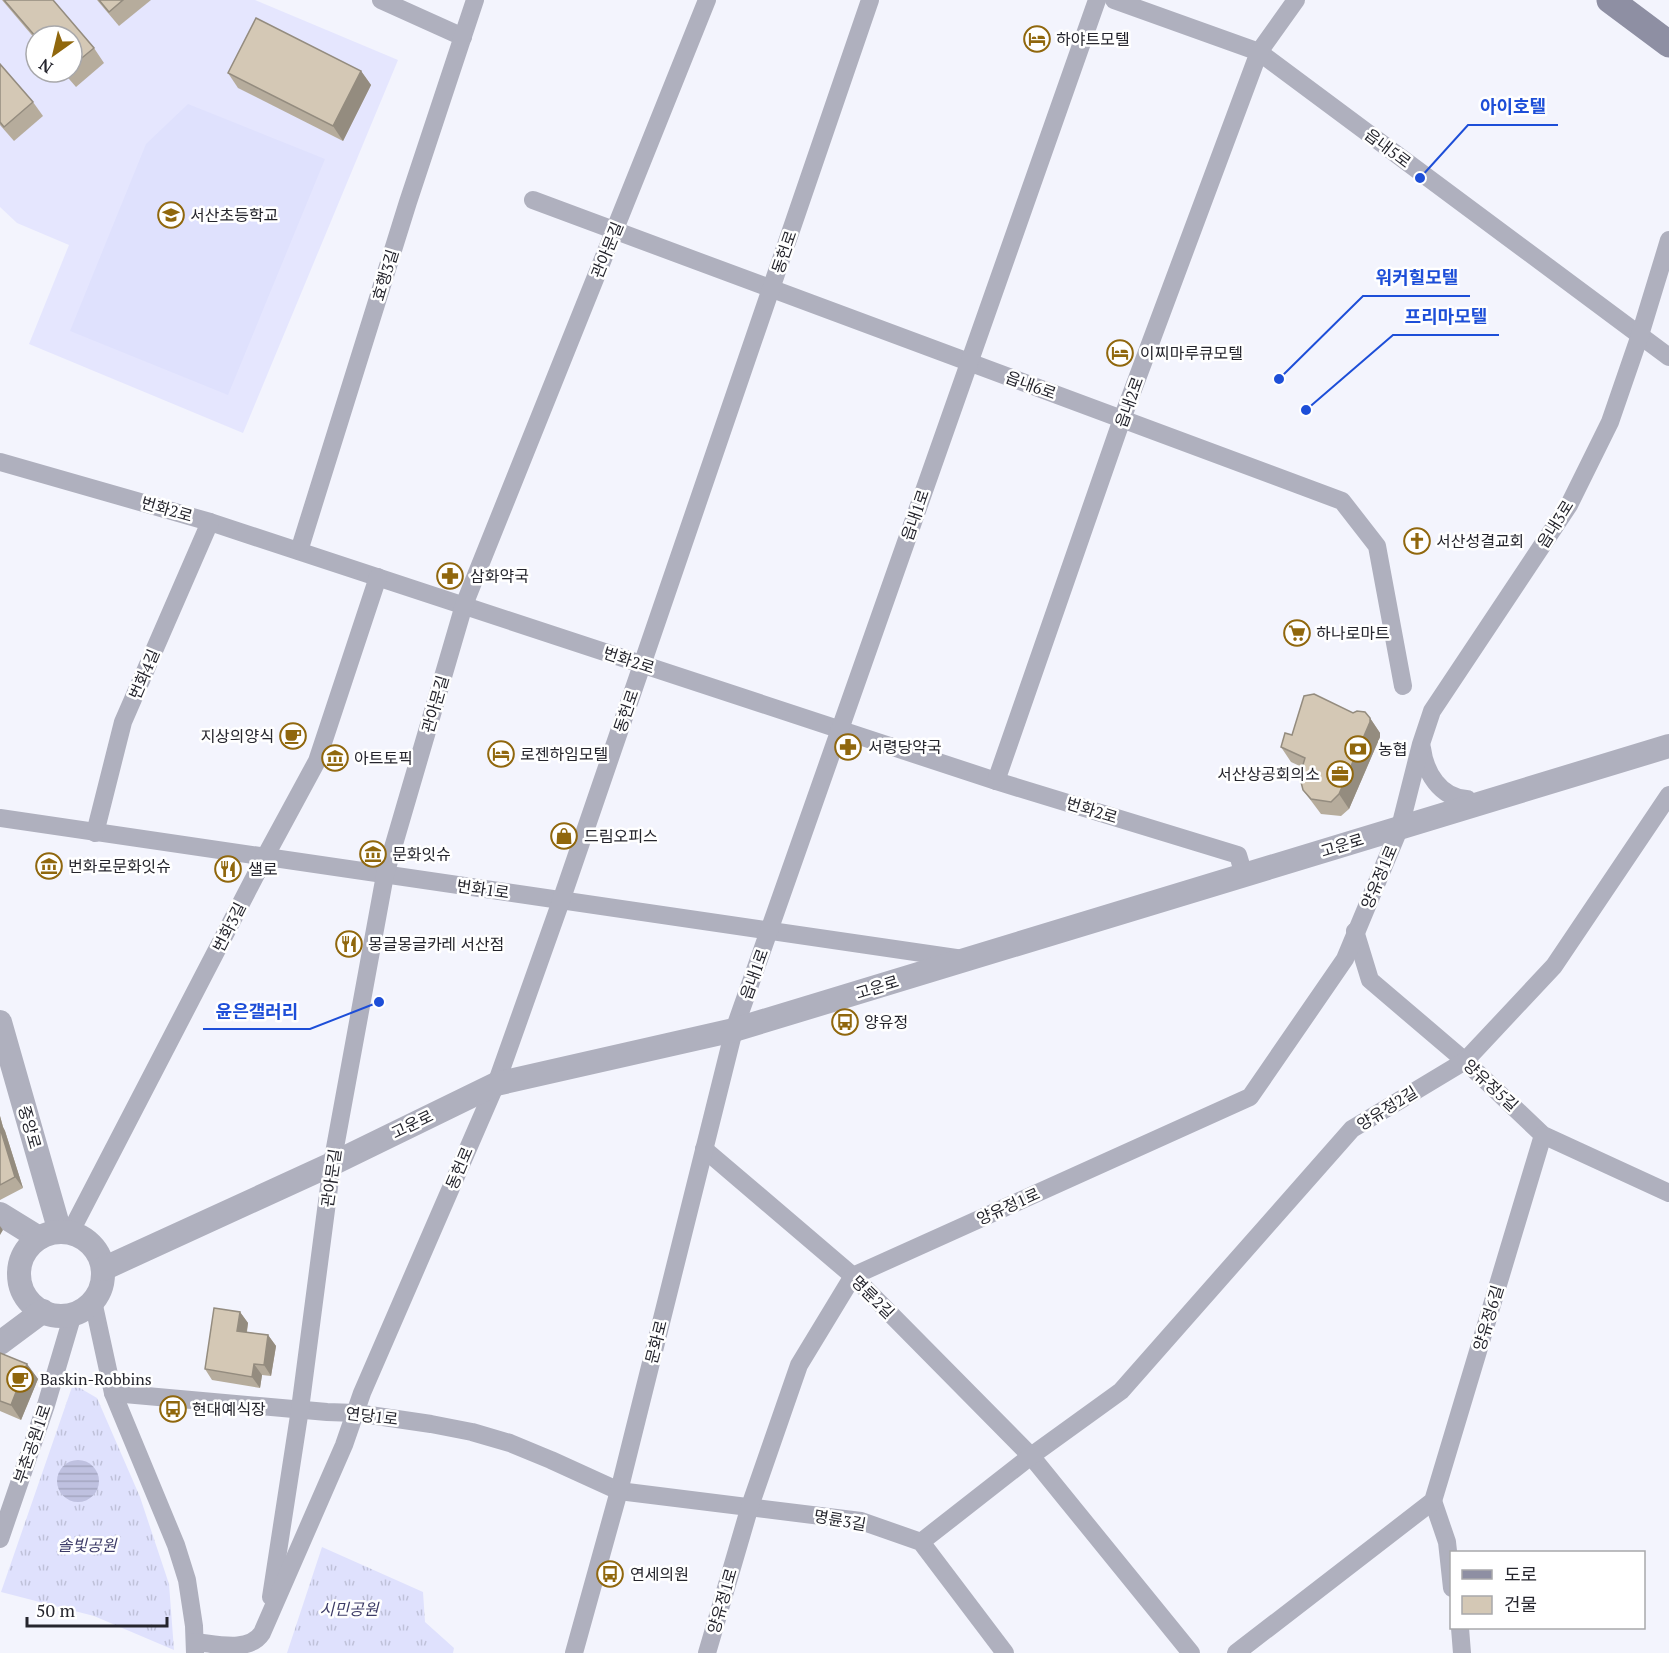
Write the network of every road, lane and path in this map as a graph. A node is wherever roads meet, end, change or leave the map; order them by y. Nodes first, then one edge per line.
1 (381, 0) edge
2 (475, 0) edge
3 (706, 0) edge
4 (870, 0) edge
5 (1097, 0) edge
6 (1114, 0) edge
7 (1296, 0) edge
8 (1610, 0) edge
9 (463, 36) junction
10 (1669, 45) edge
11 (1259, 52) junction
12 (533, 200) dead end
13 (614, 230) junction
14 (1669, 240) edge
15 (771, 288) junction
16 (1640, 335) junction
17 (1669, 357) edge
18 (969, 362) junction
19 (1122, 419) junction
20 (0, 462) edge
21 (210, 522) junction
22 (299, 551) junction
23 (378, 577) junction
24 (464, 605) junction
25 (642, 664) junction
26 (1403, 686) dead end
27 (840, 729) junction
28 (1422, 740) junction
29 (1669, 746) edge
30 (996, 781) junction
31 (1669, 795) edge
32 (1469, 807) junction
33 (0, 818) edge
34 (1400, 827) junction
35 (95, 833) junction
36 (265, 857) junction
37 (1241, 865) junction
38 (385, 875) junction
39 (561, 901) junction
40 (770, 931) junction
41 (1355, 931) junction
42 (967, 959) junction
43 (0, 1022) edge
44 (734, 1030) junction
45 (1465, 1061) junction
46 (496, 1084) junction
47 (1543, 1135) junction
48 (704, 1149) junction
49 (332, 1164) junction
50 (1669, 1192) edge
51 (0, 1214) edge
52 (56, 1235) junction
53 (103, 1269) junction
54 (853, 1276) junction
55 (83, 1308) junction
56 (43, 1311) junction
57 (0, 1343) edge
58 (113, 1393) junction
59 (300, 1409) junction
60 (356, 1413) junction
61 (1031, 1456) junction
62 (618, 1491) junction
63 (1433, 1501) junction
64 (750, 1506) junction
65 (0, 1539) edge
66 (921, 1542) junction
67 (1450, 1570) edge
68 (267, 1622) junction
69 (1460, 1629) edge
70 (195, 1647) edge
71 (573, 1653) edge
72 (707, 1653) edge
73 (1005, 1653) edge
74 (1191, 1653) edge
75 (1236, 1653) edge
76 (1462, 1653) edge

1 - 9 street
2 - 9 street, 효행3길
3 - 13 street, 관아문길
4 - 15 street, 동헌로
5 - 18 street, 읍내1로
6 - 11 street, 읍내5로
7 - 11 street, 읍내2로
8 - 10 main road
9 - 22 street, 효행3길
11 - 16 street, 읍내5로
11 - 19 street, 읍내2로
12 - 13 street, 읍내6로
13 - 15 street, 읍내6로
13 - 24 street, 관아문길
14 - 16 street, 읍내3로
15 - 18 street, 읍내6로
15 - 25 street, 동헌로
16 - 17 street, 읍내5로
16 - 28 street, 읍내3로
18 - 19 street, 읍내6로
18 - 27 street, 읍내1로
19 - 26 street, 읍내6로
19 - 30 street, 읍내2로
20 - 21 street, 번화2로
21 - 22 street, 번화2로
21 - 35 street, 번화4길
22 - 23 street, 번화2로
23 - 24 street, 번화2로
23 - 36 street, 번화3길
24 - 25 street, 번화2로
24 - 38 street, 관아문길
25 - 27 street, 번화2로
25 - 39 street, 동헌로
27 - 30 street, 번화2로
27 - 40 street, 읍내1로
28 - 32 street
28 - 34 street, 읍내3로
29 - 32 street, 고운로
30 - 37 street, 번화2로
31 - 45 street, 양유정2길
32 - 34 street, 고운로
33 - 35 street, 번화1로
34 - 37 street, 고운로
34 - 41 street, 양유정1로
35 - 36 street, 번화1로
36 - 38 street, 번화1로
36 - 52 street, 번화3길
37 - 42 street, 고운로
38 - 39 street, 번화1로
38 - 49 street, 관아문길
39 - 40 street, 번화1로
39 - 46 street, 동헌로
40 - 42 street, 번화1로
40 - 44 street, 읍내1로
41 - 45 street, 양유정5길
41 - 54 street, 양유정1로
42 - 44 street, 고운로
43 - 52 street, 중앙로
44 - 46 street, 고운로
44 - 48 street, 문화로
45 - 47 street, 양유정5길
45 - 61 street, 양유정2길
46 - 49 street, 고운로
46 - 60 street, 동헌로
47 - 50 street, 양유정5길
47 - 63 street, 양유정6길
48 - 54 street, 명륜2길
48 - 62 street, 문화로
49 - 53 street, 고운로
49 - 59 street, 관아문길
51 - 52 street
52 - 53 street
52 - 56 street
53 - 55 street
54 - 61 street, 명륜2길
54 - 64 street, 양유정1로
55 - 56 street
55 - 58 street
55 - 65 street, 부춘공원1로
56 - 57 street
58 - 59 street, 연당1로
58 - 70 street
59 - 60 street, 연당1로
59 - 68 street, 관아문길
60 - 62 street, 연당1로
60 - 68 street
61 - 66 street
61 - 74 street, 명륜2길
62 - 64 street, 명륜3길
62 - 71 street, 문화로
63 - 67 street
63 - 75 street
64 - 66 street, 명륜3길
64 - 72 street, 양유정1로
66 - 73 street
68 - 70 street
69 - 76 street

